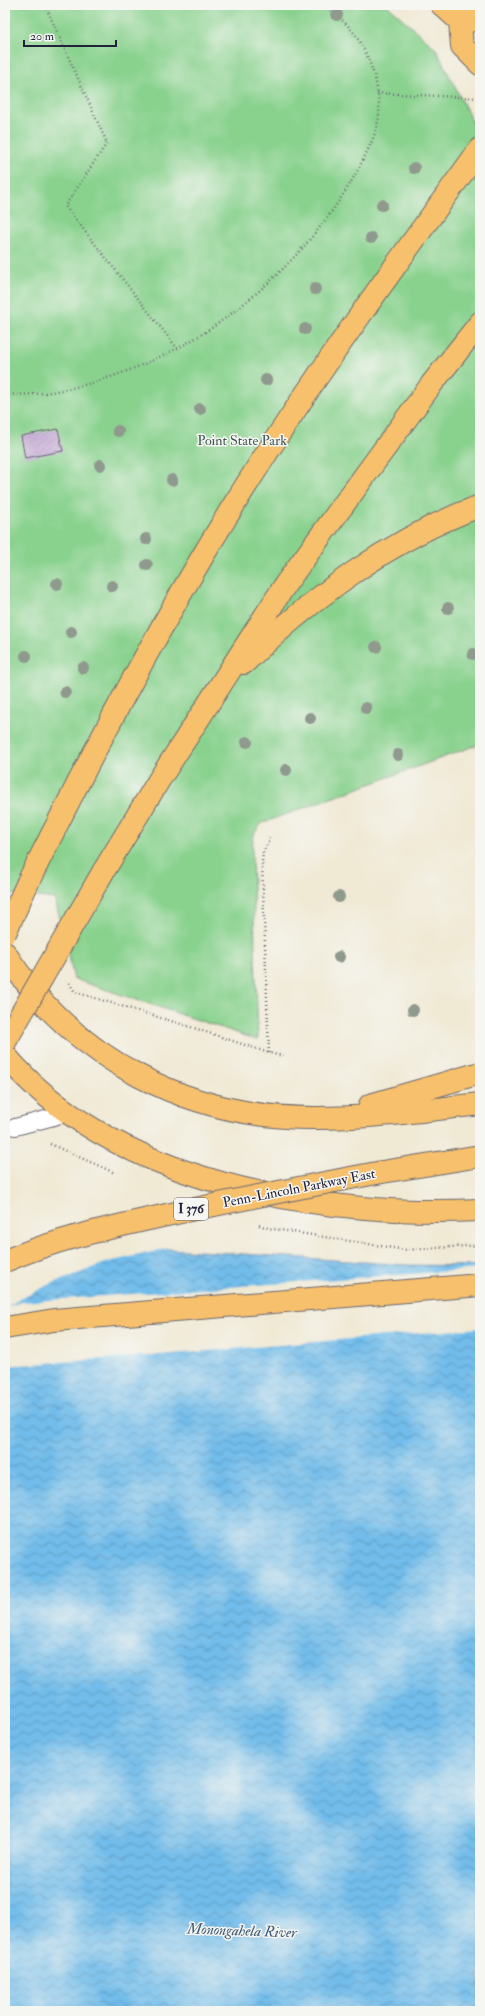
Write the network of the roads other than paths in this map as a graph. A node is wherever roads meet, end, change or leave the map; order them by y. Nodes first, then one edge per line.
1 (442, 5) edge
2 (470, 21) edge
3 (480, 64) edge
4 (480, 149) edge
5 (480, 323) edge
6 (480, 506) edge
7 (217, 689) junction
8 (5, 933) edge
9 (5, 952) edge
10 (5, 1042) edge
11 (5, 1055) edge
12 (480, 1073) edge
13 (480, 1104) edge
14 (69, 1113) junction
15 (317, 1118) junction
16 (15, 1127) dead end
17 (480, 1156) edge
18 (480, 1166) edge
19 (382, 1172) junction
20 (480, 1210) edge
21 (5, 1261) edge
22 (480, 1285) edge
23 (5, 1328) edge

1 - 2 main road
2 - 3 main road
4 - 8 main road, bridge
5 - 7 main road
6 - 7 main road
7 - 10 main road, bridge
9 - 15 main road
11 - 14 main road
12 - 15 main road
13 - 15 main road
14 - 16 lane
14 - 20 main road
17 - 19 main road, Penn-Lincoln Parkway East / I 376
18 - 19 main road
19 - 21 main road, Penn-Lincoln Parkway East / I 376, bridge
22 - 23 main road

